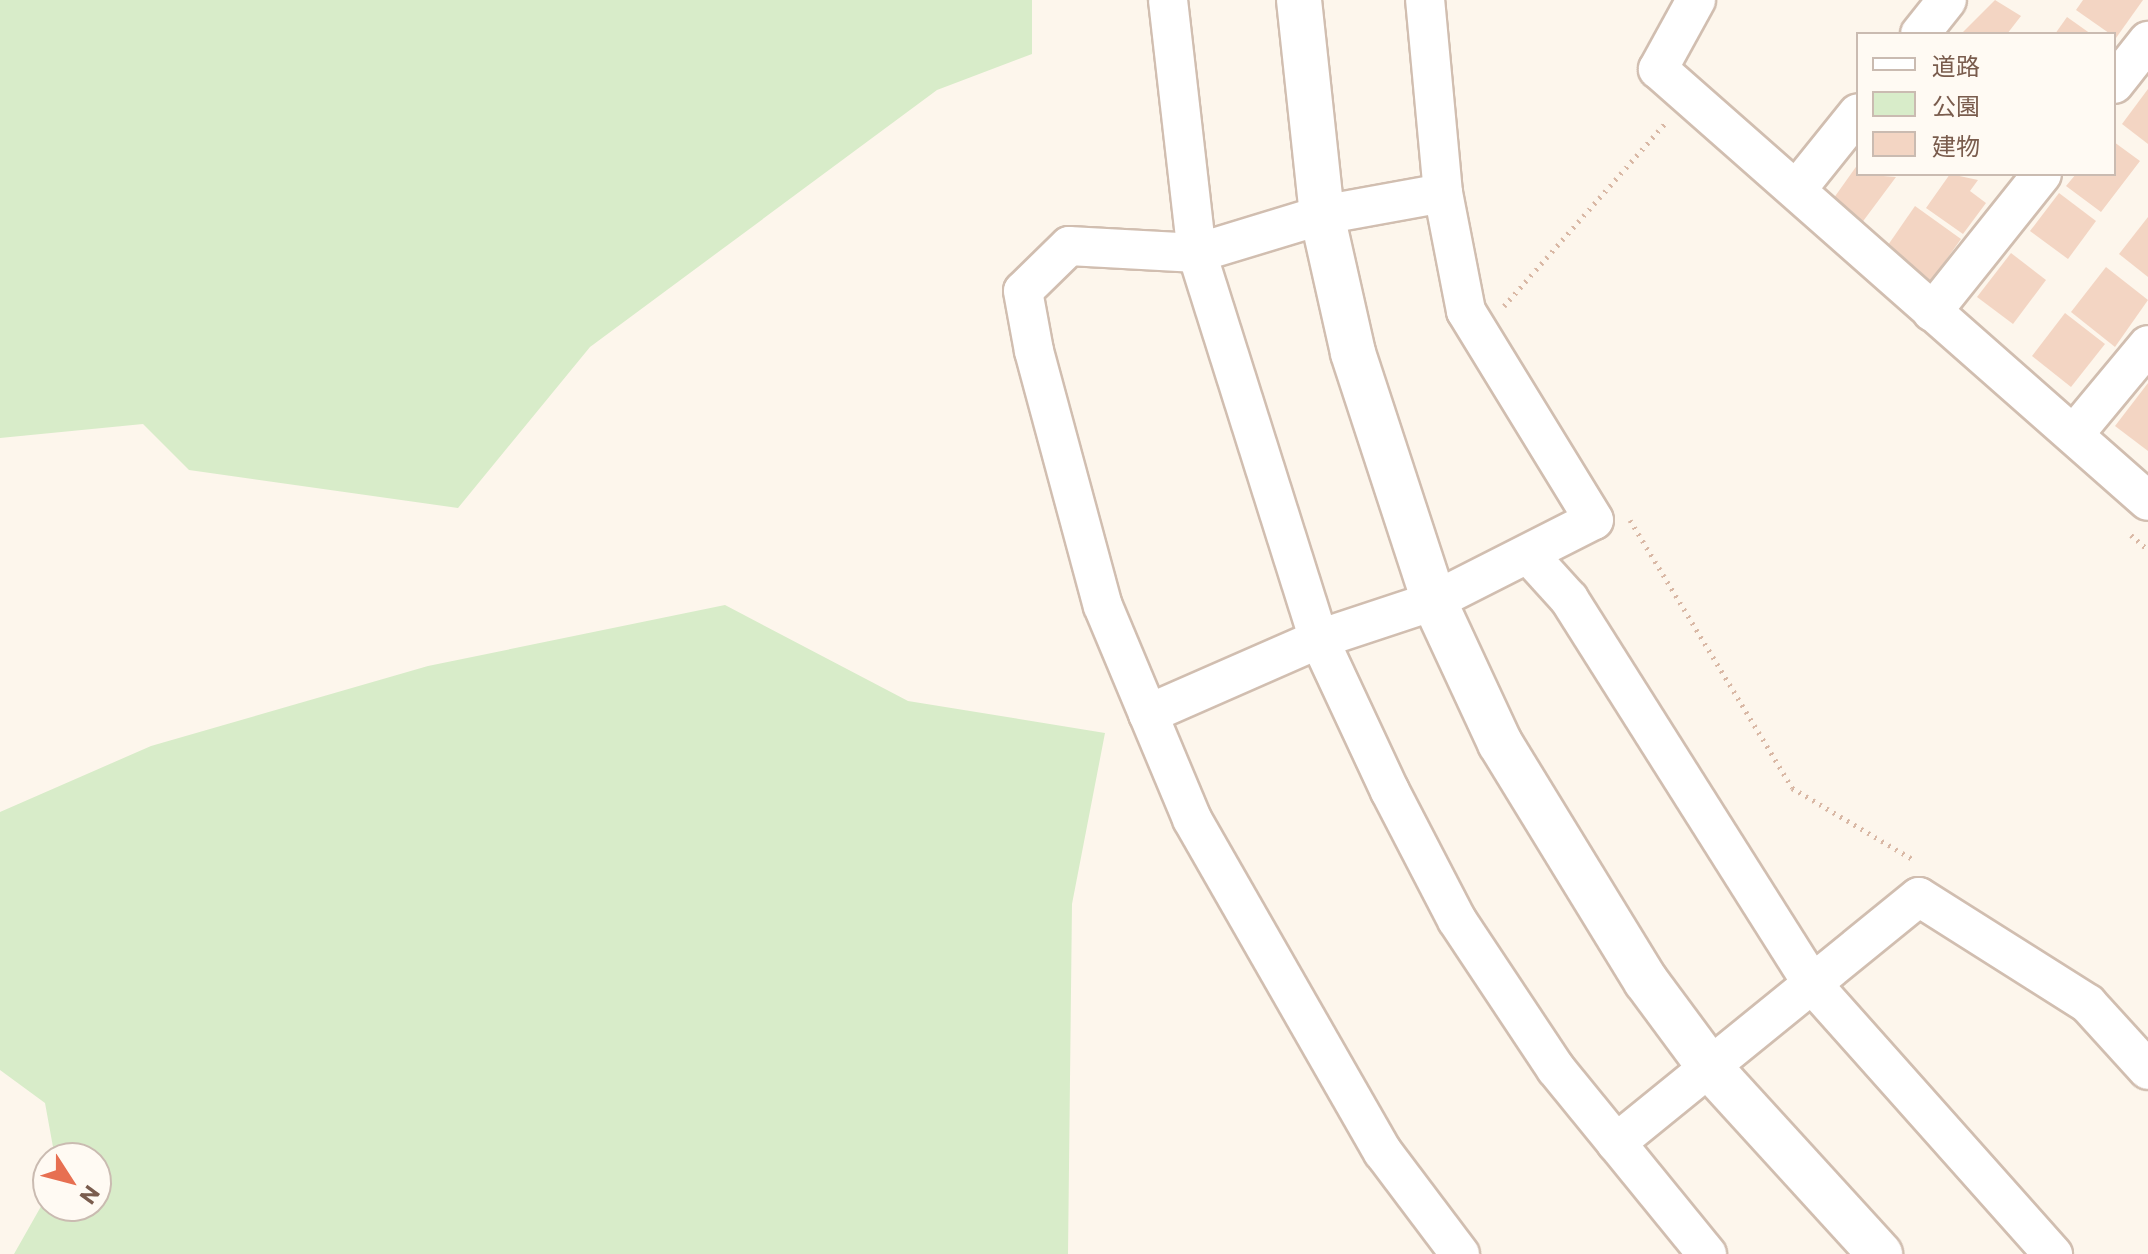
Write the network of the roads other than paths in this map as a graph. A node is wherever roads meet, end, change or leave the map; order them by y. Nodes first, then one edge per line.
1 (1168, 0) edge
2 (1299, 0) edge
3 (1425, 0) edge
4 (1695, 0) edge
5 (1947, 0) edge
6 (1922, 32) edge
7 (2148, 41) edge
8 (2116, 81) edge
9 (1856, 115) edge
10 (2040, 176) edge
11 (1797, 189) junction
12 (1443, 193) junction
13 (1322, 215) junction
14 (1197, 253) junction
15 (1932, 312) junction
16 (2148, 345) edge
17 (2075, 433) junction
18 (2136, 515) edge
19 (1530, 556) junction
20 (1434, 601) junction
21 (1319, 639) junction
22 (1148, 714) junction
23 (1813, 985) junction
24 (1711, 1069) junction
25 (2148, 1070) edge
26 (1616, 1143) junction
27 (1460, 1254) edge
28 (1707, 1254) edge
29 (1880, 1254) edge
30 (2053, 1254) edge

1 - 14 street
2 - 13 street
3 - 12 street
4 - 11 street
5 - 6 street
7 - 8 street
9 - 11 street
10 - 15 street
11 - 15 street
12 - 13 street
12 - 19 street
13 - 14 street
13 - 20 street
14 - 21 street
14 - 22 street
15 - 17 street
16 - 17 street
17 - 18 street
19 - 20 street
19 - 23 street
20 - 21 street
20 - 24 street
21 - 22 street
21 - 26 street
22 - 27 street
23 - 24 street
23 - 25 street
23 - 30 street
24 - 26 street
24 - 29 street
26 - 28 street

